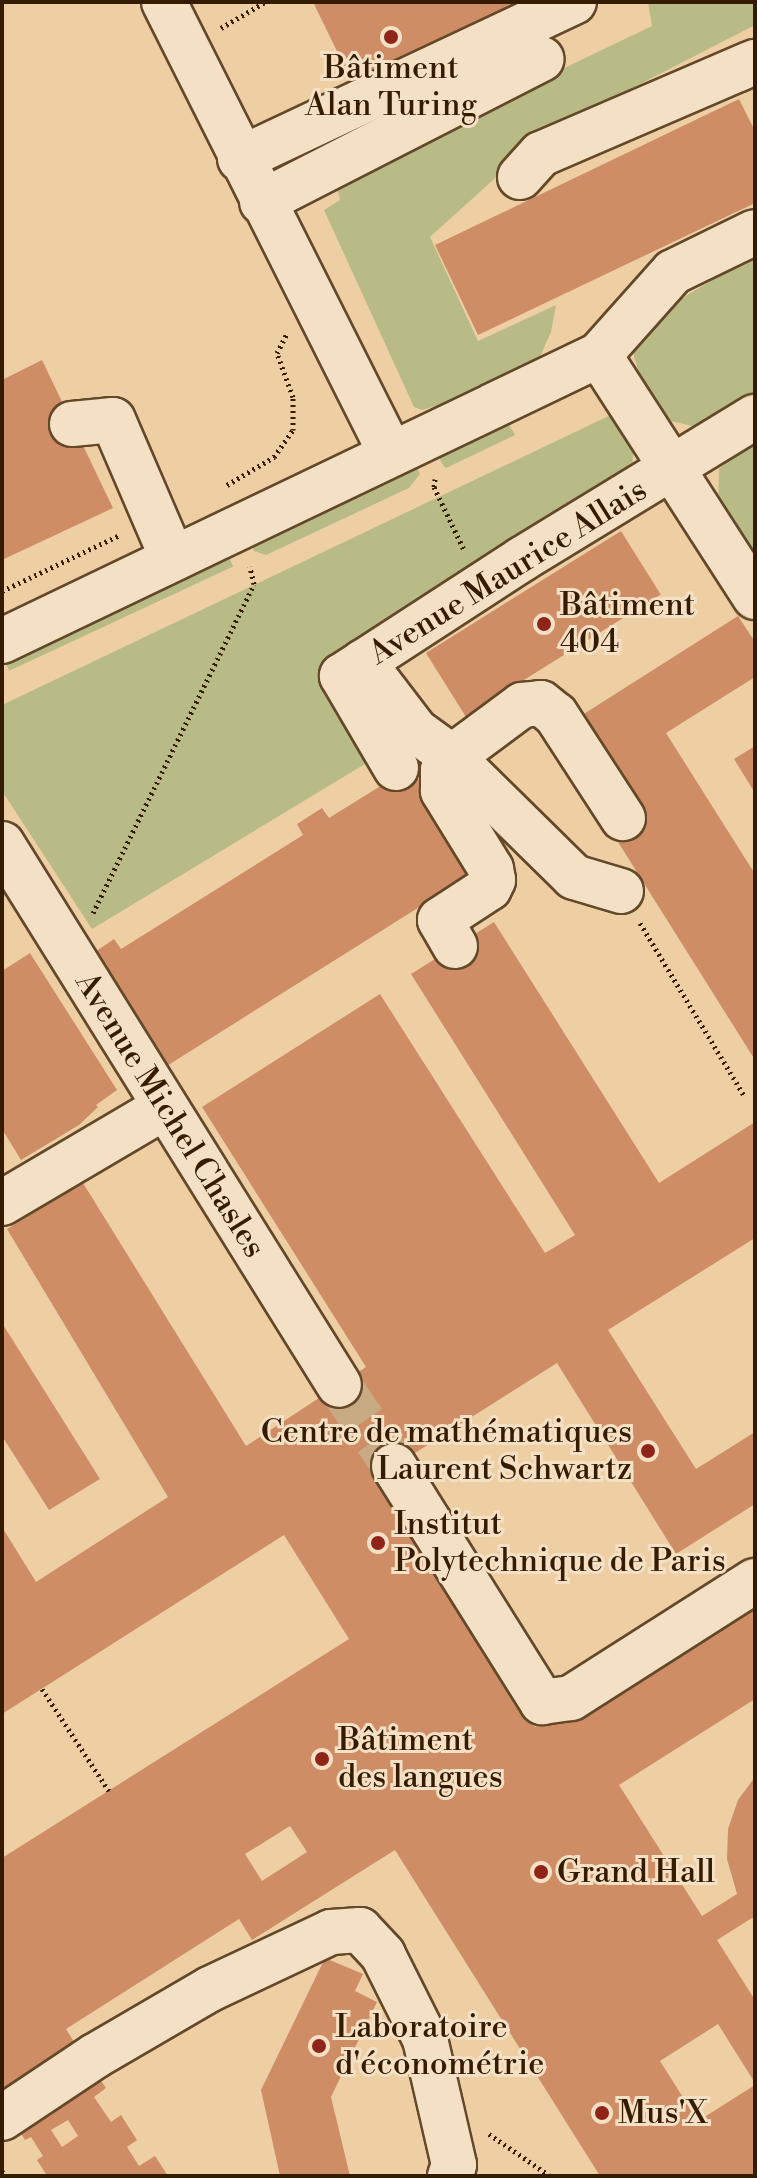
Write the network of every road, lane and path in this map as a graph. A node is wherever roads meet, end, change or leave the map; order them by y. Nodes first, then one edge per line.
1 (164, 2) edge
2 (265, 2) edge
3 (574, 2) edge
4 (187, 47) junction
5 (542, 59) dead end
6 (755, 62) edge
7 (240, 159) junction
8 (520, 177) dead end
9 (262, 202) junction
10 (755, 232) edge
11 (322, 318) junction
12 (599, 355) junction
13 (755, 417) edge
14 (72, 424) dead end
15 (391, 454) junction
16 (674, 468) junction
17 (436, 474) dead end
18 (215, 492) dead end
19 (155, 518) junction
20 (173, 559) junction
21 (253, 573) dead end
22 (482, 587) junction
23 (2, 591) edge
24 (755, 597) edge
25 (2, 641) edge
26 (353, 669) junction
27 (452, 757) junction
28 (396, 768) dead end
29 (623, 818) dead end
30 (2, 844) edge
31 (621, 891) joint
32 (455, 946) dead end
33 (72, 957) junction
34 (745, 1097) dead end
35 (165, 1107) junction
36 (2, 1203) edge
37 (339, 1385) tunnel mouth
38 (394, 1466) tunnel mouth
39 (755, 1581) edge
40 (42, 1689) dead end
41 (109, 1791) dead end
42 (439, 2099) junction
43 (2, 2118) edge
44 (2, 2171) edge
45 (5, 2176) edge
46 (450, 2176) edge
47 (550, 2176) edge

1 - 4 street
2 - 4 path
3 - 7 street
4 - 7 street
5 - 9 street
6 - 8 street
7 - 9 street
9 - 11 street
10 - 12 street
11 - 15 street
11 - 18 path
12 - 15 street
12 - 16 street
13 - 16 street, Avenue Maurice Allais
14 - 19 street
15 - 20 street
16 - 22 street, Avenue Maurice Allais
16 - 24 street
17 - 22 path
19 - 20 street
19 - 23 path
20 - 25 street
21 - 33 path
22 - 26 street, Avenue Maurice Allais
26 - 27 street
26 - 28 street
27 - 29 street
27 - 31 street
27 - 32 street
30 - 33 street, Avenue Michel Chasles
31 - 34 path
33 - 35 street, Avenue Michel Chasles
35 - 36 street
35 - 37 street, Avenue Michel Chasles
38 - 39 street
40 - 41 path
42 - 43 street
42 - 46 street
42 - 47 path
44 - 45 path

